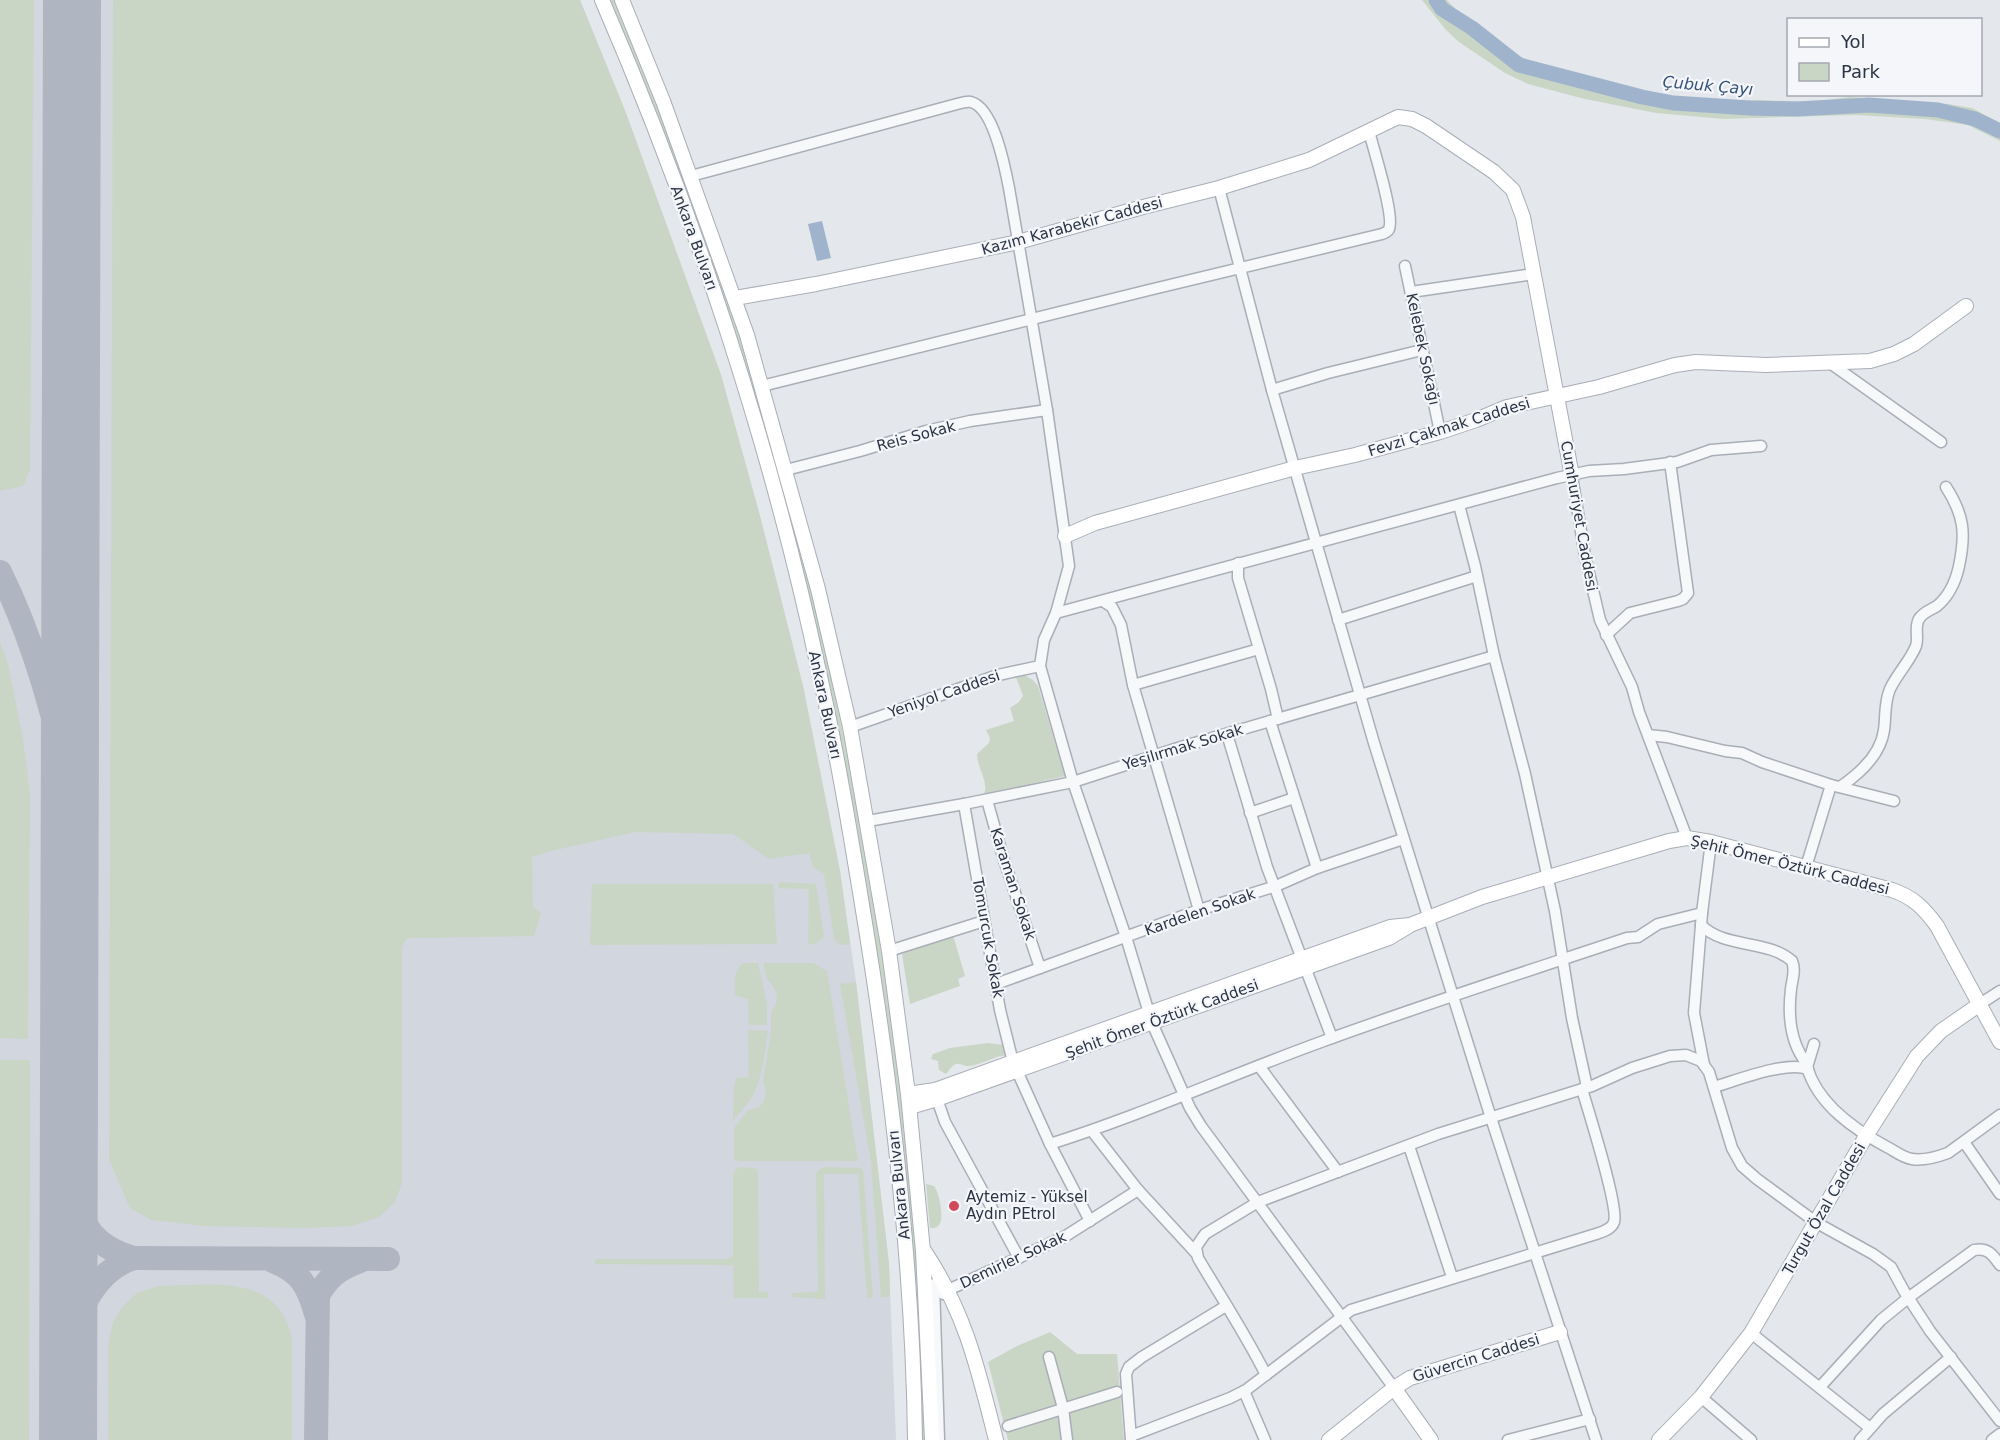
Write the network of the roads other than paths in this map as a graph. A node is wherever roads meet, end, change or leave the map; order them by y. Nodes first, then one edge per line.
1 (602, 0) edge
2 (622, 0) edge
3 (1368, 131) junction
4 (691, 176) junction
5 (1508, 184) joint
6 (1219, 188) junction
7 (1018, 242) junction
8 (1406, 266) dead end
9 (1240, 268) junction
10 (1534, 274) junction
11 (1411, 292) junction
12 (735, 298) junction
13 (1966, 306) dead end
14 (1031, 319) junction
15 (1422, 350) junction
16 (1830, 363) junction
17 (762, 386) junction
18 (1272, 390) junction
19 (1558, 396) junction
20 (1047, 410) junction
21 (1440, 432) junction
22 (1941, 442) dead end
23 (1761, 446) dead end
24 (1670, 462) junction
25 (1295, 468) junction
26 (786, 470) junction
27 (1572, 476) junction
28 (1946, 487) dead end
29 (1459, 505) junction
30 (1065, 536) junction
31 (1316, 543) junction
32 (1238, 564) junction
33 (1477, 576) junction
34 (1102, 601) junction
35 (1056, 613) junction
36 (1338, 620) junction
37 (1606, 635) junction
38 (1259, 649) junction
39 (1494, 656) junction
40 (1040, 666) junction
41 (1133, 685) junction
42 (1360, 695) junction
43 (1274, 720) junction
44 (850, 727) junction
45 (1227, 734) junction
46 (1648, 735) junction
47 (1153, 756) junction
48 (1073, 782) junction
49 (1836, 786) junction
50 (1294, 798) junction
51 (987, 800) junction
52 (1894, 801) dead end
53 (964, 804) junction
54 (1250, 813) junction
55 (867, 821) junction
56 (1687, 838) junction
57 (1403, 839) junction
58 (1711, 842) junction
59 (1806, 867) junction
60 (1317, 868) junction
61 (1547, 877) junction
62 (1276, 886) junction
63 (1199, 910) junction
64 (1702, 913) junction
65 (1428, 919) junction
66 (984, 921) junction
67 (1701, 925) junction
68 (1126, 937) junction
69 (889, 951) junction
70 (1562, 959) junction
71 (1303, 963) junction
72 (1040, 968) junction
73 (996, 984) junction
74 (2000, 991) edge
75 (1453, 997) junction
76 (1980, 1004) junction
77 (1151, 1018) junction
78 (1332, 1038) junction
79 (2000, 1042) edge
80 (1814, 1044) dead end
81 (1704, 1065) junction
82 (1015, 1066) junction
83 (1259, 1066) junction
84 (1807, 1066) junction
85 (1584, 1088) junction
86 (1714, 1088) junction
87 (1184, 1095) junction
88 (937, 1099) junction
89 (909, 1100) junction
90 (2000, 1115) edge
91 (1491, 1118) junction
92 (1092, 1131) junction
93 (1866, 1136) junction
94 (1964, 1142) junction
95 (1050, 1144) junction
96 (1409, 1146) junction
97 (1338, 1172) junction
98 (1138, 1190) junction
99 (2000, 1194) edge
100 (1258, 1202) junction
101 (1090, 1221) junction
102 (1816, 1222) junction
103 (923, 1251) junction
104 (1196, 1252) junction
105 (1535, 1252) junction
106 (1019, 1258) junction
107 (2000, 1265) edge
108 (1452, 1277) junction
109 (948, 1290) junction
110 (1908, 1298) junction
111 (1226, 1306) junction
112 (1342, 1316) junction
113 (1560, 1332) junction
114 (1751, 1333) junction
115 (1049, 1357) dead end
116 (1951, 1357) junction
117 (1266, 1375) junction
118 (1820, 1387) junction
119 (1394, 1388) junction
120 (1244, 1391) junction
121 (1117, 1392) dead end
122 (1701, 1397) junction
123 (1063, 1408) junction
124 (1590, 1419) junction
125 (2000, 1421) edge
126 (1008, 1426) dead end
127 (1870, 1428) junction
128 (2000, 1434) edge
129 (1131, 1438) edge
130 (915, 1440) edge
131 (932, 1440) edge
132 (939, 1440) edge
133 (991, 1440) edge
134 (996, 1440) edge
135 (1067, 1440) edge
136 (1264, 1440) edge
137 (1329, 1440) edge
138 (1431, 1440) edge
139 (1508, 1440) edge
140 (1596, 1440) edge
141 (1659, 1440) edge
142 (1751, 1440) edge
143 (1860, 1440) edge
144 (1992, 1440) edge

1 - 130 street, Ankara Bulvarı
2 - 4 street, Ankara Bulvarı
3 - 5 street, Kazım Karabekir Caddesi
3 - 6 street, Kazım Karabekir Caddesi
3 - 9 street
4 - 7 street
4 - 12 street, Ankara Bulvarı
5 - 10 street, Cumhuriyet Caddesi
6 - 7 street, Kazım Karabekir Caddesi
6 - 9 street
7 - 12 street, Kazım Karabekir Caddesi
7 - 14 street
8 - 11 street, Kelebek Sokağı
9 - 14 street
9 - 18 street
10 - 11 street
10 - 19 street, Cumhuriyet Caddesi
11 - 15 street, Kelebek Sokağı
12 - 17 street, Ankara Bulvarı
13 - 16 street, Fevzi Çakmak Caddesi
14 - 17 street
14 - 20 street
15 - 18 street
15 - 21 street, Kelebek Sokağı
16 - 19 street, Fevzi Çakmak Caddesi
16 - 22 street
17 - 26 street, Ankara Bulvarı
18 - 25 street
19 - 21 street, Fevzi Çakmak Caddesi
19 - 27 street, Cumhuriyet Caddesi
20 - 26 street, Reis Sokak
20 - 30 street
21 - 25 street, Fevzi Çakmak Caddesi
23 - 24 street
24 - 27 street
24 - 37 street
25 - 30 street, Fevzi Çakmak Caddesi
25 - 31 street
26 - 44 street, Ankara Bulvarı
27 - 29 street
27 - 37 street, Cumhuriyet Caddesi
28 - 49 street
29 - 31 street
29 - 33 street
30 - 35 street
31 - 32 street
31 - 36 street
32 - 34 street
32 - 38 street
33 - 36 street
33 - 39 street
34 - 35 street
34 - 41 street
35 - 40 street
36 - 42 street
37 - 46 street, Cumhuriyet Caddesi
38 - 41 street
38 - 43 street
39 - 42 street, Yeşilırmak Sokak
39 - 61 street
40 - 44 street, Yeniyol Caddesi
40 - 48 street
41 - 47 street
42 - 43 street, Yeşilırmak Sokak
42 - 57 street
43 - 45 street, Yeşilırmak Sokak
43 - 50 street
44 - 55 street, Ankara Bulvarı
45 - 47 street, Yeşilırmak Sokak
45 - 54 street
46 - 49 street
46 - 56 street, Cumhuriyet Caddesi
47 - 48 street, Yeşilırmak Sokak
47 - 63 street
48 - 51 street, Yeşilırmak Sokak
48 - 68 street
49 - 52 street
49 - 59 street
50 - 54 street
50 - 60 street
51 - 53 street, Yeşilırmak Sokak
51 - 72 street, Karaman Sokak
53 - 55 street, Yeşilırmak Sokak
53 - 66 street, Tomurcuk Sokak
54 - 62 street
55 - 69 street, Ankara Bulvarı
56 - 58 street, Şehit Ömer Öztürk Caddesi
56 - 61 street, Şehit Ömer Öztürk Caddesi
57 - 60 street, Kardelen Sokak
57 - 65 street
58 - 59 street, Şehit Ömer Öztürk Caddesi
58 - 64 street
59 - 76 street, Şehit Ömer Öztürk Caddesi
60 - 62 street, Kardelen Sokak
61 - 65 street, Şehit Ömer Öztürk Caddesi
61 - 70 street
62 - 63 street, Kardelen Sokak
62 - 71 street
63 - 68 street, Kardelen Sokak
64 - 67 street
64 - 70 street
65 - 71 street, Şehit Ömer Öztürk Caddesi
65 - 75 street
66 - 69 street
66 - 73 street, Tomurcuk Sokak
67 - 81 street
67 - 84 street
68 - 72 street, Kardelen Sokak
68 - 77 street
69 - 89 street, Ankara Bulvarı
70 - 75 street
70 - 85 street
71 - 77 street, Şehit Ömer Öztürk Caddesi
71 - 78 street
72 - 73 street, Kardelen Sokak
73 - 82 street, Tomurcuk Sokak
74 - 76 street, Turgut Özal Caddesi
75 - 78 street
75 - 91 street
76 - 79 street, Şehit Ömer Öztürk Caddesi
76 - 93 street, Turgut Özal Caddesi
77 - 82 street, Şehit Ömer Öztürk Caddesi
77 - 87 street
78 - 83 street
80 - 84 street
81 - 85 street
81 - 86 street
82 - 88 street, Şehit Ömer Öztürk Caddesi
82 - 89 street, Şehit Ömer Öztürk Caddesi
82 - 95 street, Tomurcuk Sokak
83 - 87 street
83 - 97 street
84 - 86 street
84 - 93 street
85 - 91 street
85 - 105 street
86 - 102 street
87 - 92 street
87 - 100 street
88 - 89 street, Şehit Ömer Öztürk Caddesi
88 - 106 street
89 - 103 street, Ankara Bulvarı
90 - 94 street
91 - 96 street
91 - 105 street
92 - 95 street
92 - 98 street
93 - 94 street
93 - 102 street, Turgut Özal Caddesi
94 - 99 street
95 - 101 street, Tomurcuk Sokak
96 - 97 street
96 - 108 street
97 - 100 street
98 - 101 street, Demirler Sokak
98 - 104 street
100 - 104 street
100 - 112 street
101 - 106 street, Demirler Sokak
102 - 110 street
102 - 114 street, Turgut Özal Caddesi
103 - 109 street
103 - 131 street, Ankara Bulvarı
104 - 111 street
105 - 108 street
105 - 113 street
106 - 109 street, Demirler Sokak
107 - 110 street
108 - 112 street
109 - 134 street
110 - 116 street
110 - 118 street
111 - 117 street
111 - 129 street
112 - 117 street
112 - 119 street
113 - 119 street, Güvercin Caddesi
113 - 124 street
114 - 118 street
114 - 122 street, Turgut Özal Caddesi
115 - 123 street
116 - 125 street
116 - 127 street
117 - 120 street
118 - 127 street
119 - 137 street, Güvercin Caddesi
119 - 138 street
120 - 129 street
120 - 136 street
121 - 123 street
122 - 141 street, Turgut Özal Caddesi
122 - 142 street
123 - 126 street
123 - 135 street
124 - 139 street
124 - 140 street
127 - 143 street
128 - 144 street
132 - 133 street

